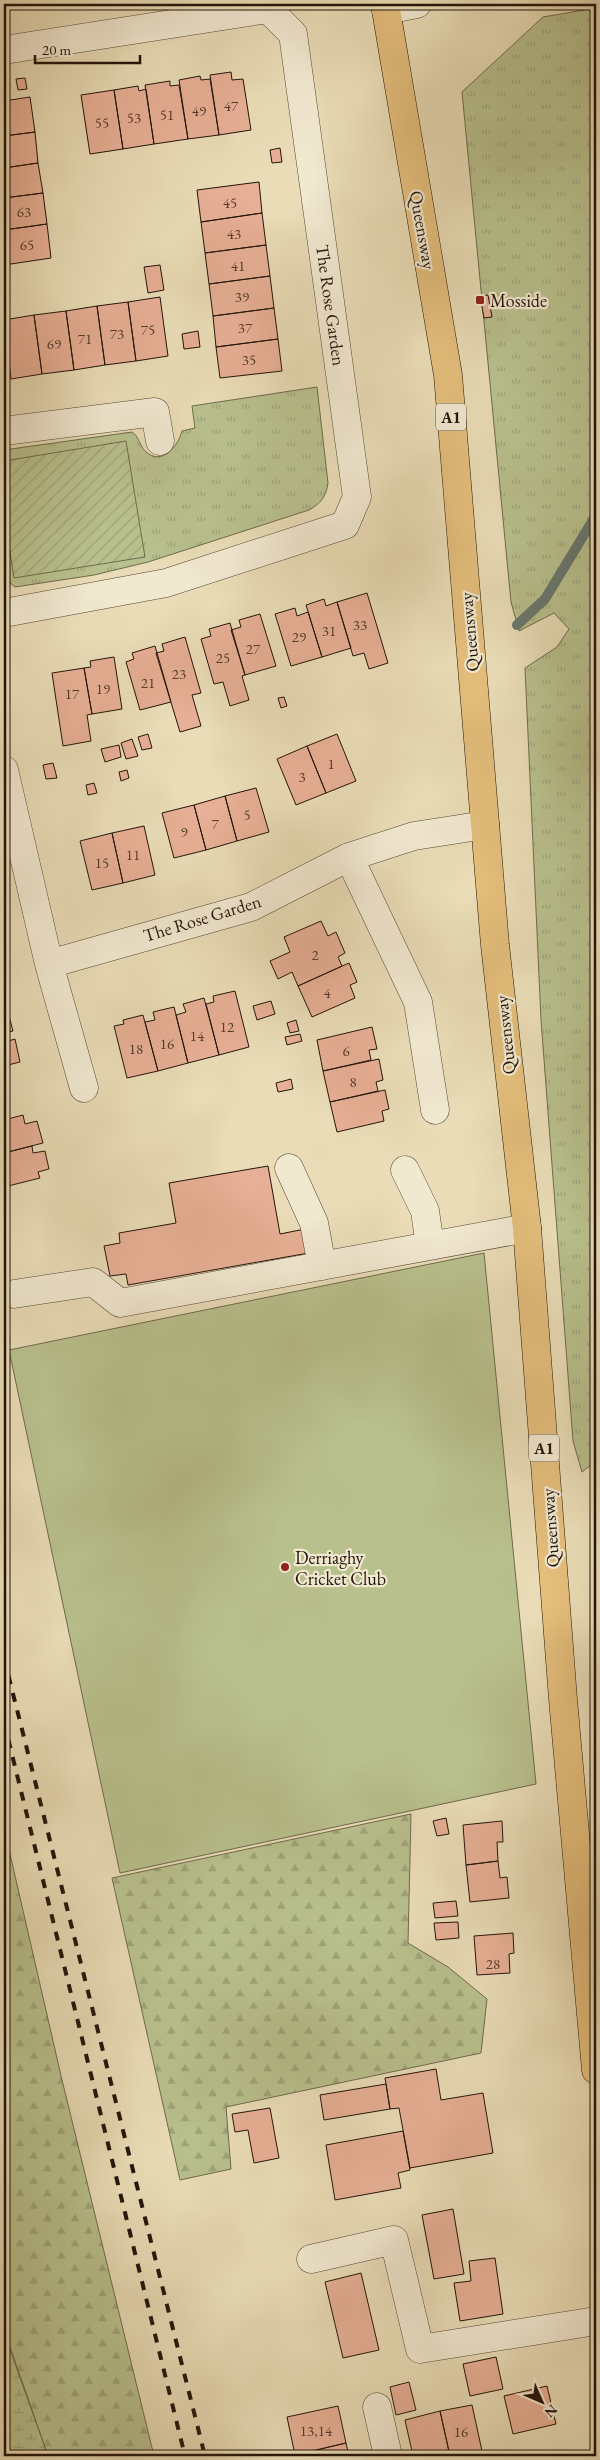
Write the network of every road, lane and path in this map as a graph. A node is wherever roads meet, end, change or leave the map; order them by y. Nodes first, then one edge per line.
1 (417, 4) edge
2 (386, 7) edge
3 (4, 50) edge
4 (4, 431) edge
5 (160, 441) dead end
6 (4, 613) edge
7 (4, 770) edge
8 (484, 826) junction
9 (349, 857) junction
10 (49, 964) junction
11 (84, 1088) dead end
12 (435, 1110) dead end
13 (289, 1168) dead end
14 (405, 1170) dead end
15 (527, 1228) junction
16 (430, 1246) junction
17 (322, 1266) junction
18 (14, 1294) dead end
19 (596, 2070) edge
20 (311, 2259) dead end
21 (596, 2321) edge
22 (377, 2407) dead end
23 (388, 2456) edge

1 - 2 street
2 - 8 main road, Queensway / A1
3 - 6 street, The Rose Garden
4 - 5 street
7 - 10 street
8 - 9 street, The Rose Garden
8 - 15 main road, Queensway / A1
9 - 10 street, The Rose Garden
9 - 12 street
10 - 11 street
13 - 17 street
14 - 16 street
15 - 16 street
15 - 19 main road, Queensway / A1
16 - 17 street
17 - 18 street
20 - 21 street
22 - 23 street

